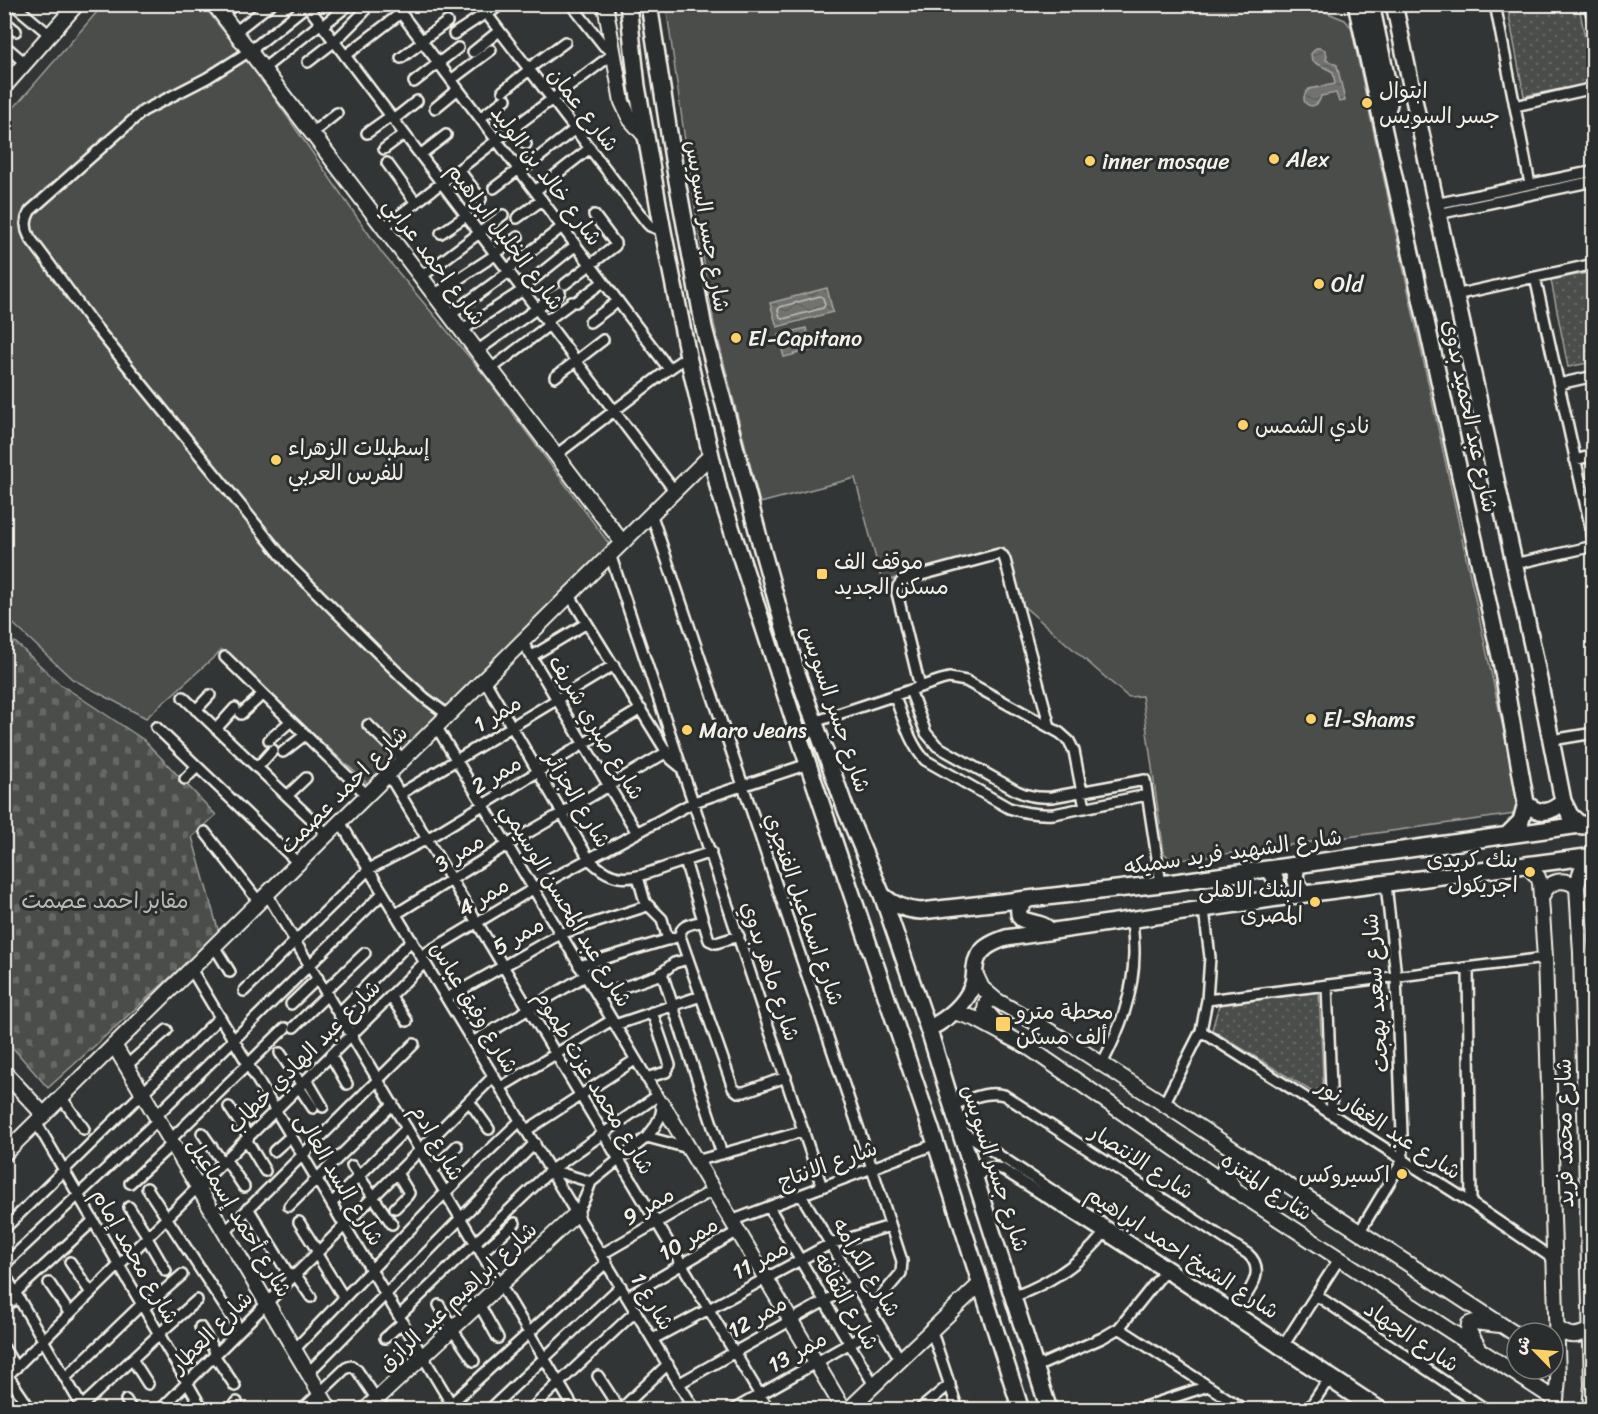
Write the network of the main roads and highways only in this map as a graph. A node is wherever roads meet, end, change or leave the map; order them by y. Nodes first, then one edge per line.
1 (628, 4) edge
2 (649, 4) edge
3 (1356, 4) edge
4 (1371, 4) edge
5 (1381, 4) edge
6 (1394, 4) edge
7 (654, 42) junction
8 (632, 45) junction
9 (660, 81) junction
10 (637, 86) junction
11 (1415, 108) junction
12 (1383, 123) junction
13 (1563, 801) junction
14 (1526, 803) junction
15 (1588, 824) edge
16 (1508, 834) junction
17 (1590, 856) edge
18 (1298, 865) junction
19 (1269, 870) junction
20 (882, 894) junction
21 (1305, 894) junction
22 (1276, 898) junction
23 (1027, 900) junction
24 (1052, 931) junction
25 (928, 1029) junction
26 (1021, 1410) edge
27 (1049, 1410) edge

1 - 8 main road, شارع جسر السويس
2 - 7 main road, شارع جسر السويس
3 - 12 main road, شارع عبد الحميد بدوى
4 - 12 main road
5 - 11 main road
6 - 11 main road, شارع عبد الحميد بدوى
7 - 8 main road
7 - 9 main road, شارع جسر السويس
8 - 10 main road, شارع جسر السويس
9 - 10 main road
9 - 20 main road, شارع جسر السويس
10 - 26 main road, شارع جسر السويس
11 - 13 main road, شارع عبد الحميد بدوى
12 - 14 main road, شارع عبد الحميد بدوى
13 - 14 main road
13 - 15 main road, شارع عبد الحميد بدوى
14 - 16 main road
15 - 16 main road, شارع الشهيد فريد سميكه
16 - 18 main road, شارع الشهيد فريد سميكه
17 - 21 main road
18 - 19 main road, شارع الشهيد فريد سميكه
18 - 21 main road
19 - 22 main road
19 - 23 main road, شارع الشهيد فريد سميكه
20 - 23 main road, شارع الشهيد فريد سميكه
20 - 25 main road, شارع جسر السويس
21 - 22 main road
22 - 24 main road
23 - 24 main road
24 - 25 main road
25 - 27 main road, شارع جسر السويس

